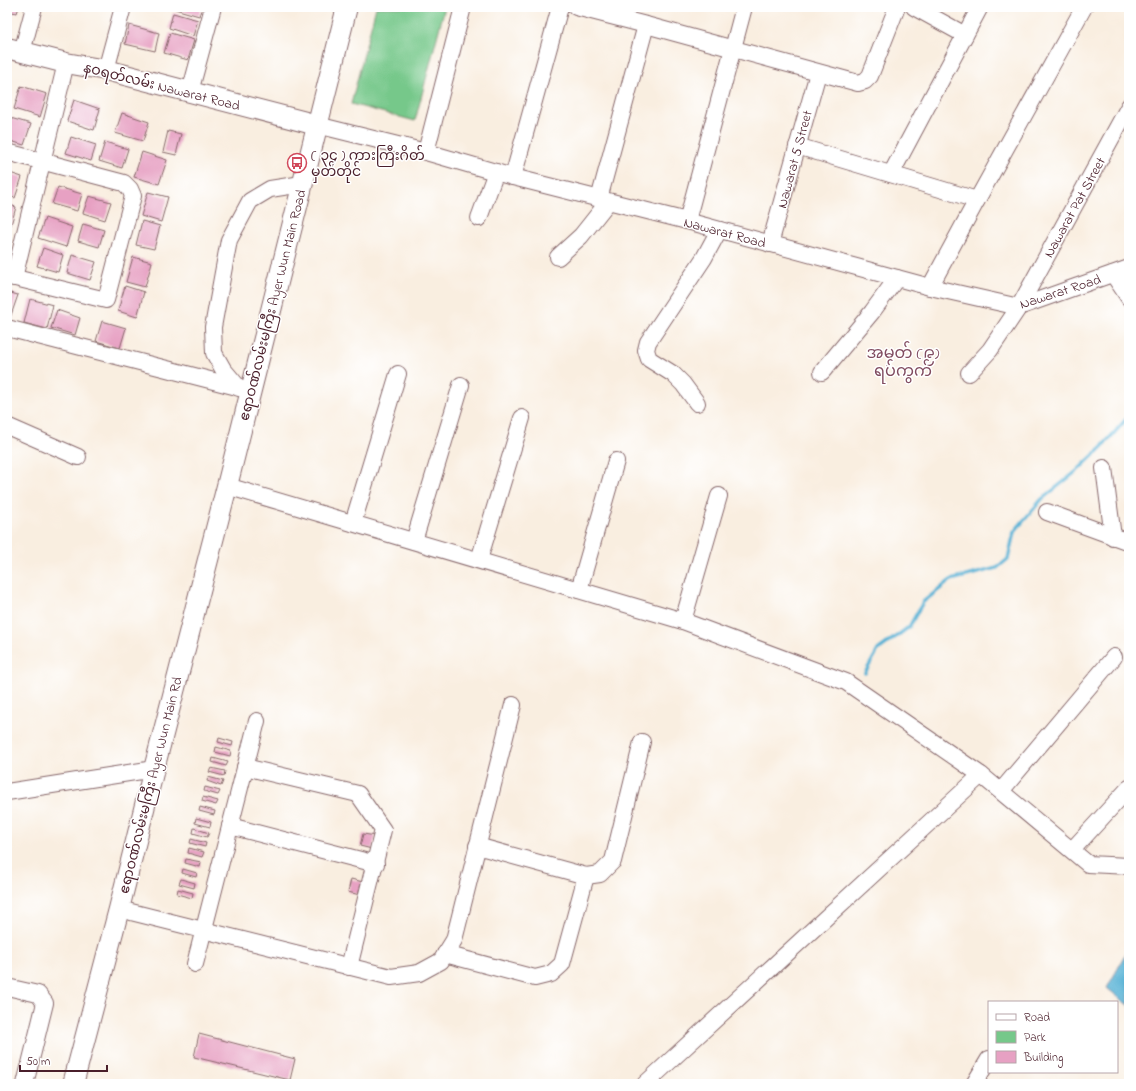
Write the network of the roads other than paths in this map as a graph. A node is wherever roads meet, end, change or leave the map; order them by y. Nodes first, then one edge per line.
1 (34, 7) edge
2 (123, 7) edge
3 (213, 7) edge
4 (347, 7) edge
5 (462, 7) edge
6 (560, 7) edge
7 (576, 7) edge
8 (744, 7) edge
9 (897, 7) edge
10 (914, 7) edge
11 (980, 7) edge
12 (1084, 7) edge
13 (646, 25) junction
14 (965, 35) junction
15 (733, 48) junction
16 (14, 50) edge
17 (66, 63) junction
18 (106, 70) junction
19 (818, 73) junction
20 (190, 92) junction
21 (1129, 106) edge
22 (317, 125) junction
23 (797, 146) junction
24 (7, 152) edge
25 (426, 152) junction
26 (42, 161) junction
27 (496, 172) junction
28 (891, 174) junction
29 (513, 177) junction
30 (302, 184) junction
31 (604, 200) junction
32 (976, 200) junction
33 (479, 218) dead end
34 (688, 221) junction
35 (719, 230) junction
36 (770, 244) junction
37 (558, 257) dead end
38 (1129, 268) edge
39 (1113, 274) junction
40 (10, 277) edge
41 (897, 278) junction
42 (930, 287) junction
43 (1129, 298) edge
44 (1019, 307) junction
45 (7, 328) edge
46 (822, 372) dead end
47 (969, 373) dead end
48 (398, 374) dead end
49 (461, 384) dead end
50 (245, 389) junction
51 (697, 403) dead end
52 (522, 418) dead end
53 (7, 426) edge
54 (78, 457) dead end
55 (616, 461) dead end
56 (1104, 468) dead end
57 (227, 486) junction
58 (719, 496) dead end
59 (1047, 512) dead end
60 (353, 523) junction
61 (1113, 537) junction
62 (414, 541) junction
63 (1129, 542) edge
64 (479, 560) junction
65 (579, 590) junction
66 (683, 620) junction
67 (1114, 657) dead end
68 (513, 705) dead end
69 (257, 721) dead end
70 (642, 742) dead end
71 (245, 767) junction
72 (154, 769) junction
73 (981, 775) junction
74 (1129, 788) edge
75 (1001, 791) junction
76 (7, 792) edge
77 (230, 826) junction
78 (477, 846) junction
79 (1072, 850) junction
80 (376, 864) junction
81 (1129, 866) edge
82 (586, 876) junction
83 (119, 909) junction
84 (203, 930) junction
85 (445, 954) junction
86 (195, 964) dead end
87 (349, 967) junction
88 (7, 987) edge
89 (988, 1061) edge
90 (25, 1084) edge
91 (73, 1084) edge
92 (645, 1084) edge
93 (974, 1084) edge

1 - 16 street
2 - 18 street
3 - 20 street
4 - 22 main road, ဧရာဝဏ်လမ်းမကြီး Ayer Wun Main Road
5 - 25 street
6 - 29 street
7 - 13 street
8 - 15 street
9 - 19 street
10 - 14 street
11 - 14 street
12 - 32 street
13 - 15 street
13 - 31 street
14 - 28 street
15 - 19 street
15 - 34 street
16 - 17 main road, နဝရတ်လမ်း Nawarat Road
17 - 18 main road, နဝရတ်လမ်း Nawarat Road
17 - 26 street
18 - 20 main road, နဝရတ်လမ်း Nawarat Road
19 - 23 street, Nawarat 5 Street
20 - 22 main road, နဝရတ်လမ်း Nawarat Road
21 - 44 street, Nawarat Pat Street
22 - 25 street, Nawarat Road
22 - 30 main road, ဧရာဝဏ်လမ်းမကြီး Ayer Wun Main Road
23 - 28 street
23 - 36 street, Nawarat 5 Street
24 - 26 street
25 - 27 street, Nawarat Road
26 - 40 street
26 - 40 street
27 - 29 street, Nawarat Road
27 - 33 street
28 - 32 street
29 - 31 street, Nawarat Road
30 - 50 main road, ဧရာဝဏ်လမ်းမကြီး Ayer Wun Main Road
30 - 50 street
31 - 34 street, Nawarat Road
31 - 37 street
32 - 42 street
34 - 35 street, Nawarat Road
35 - 36 street, Nawarat Road
35 - 51 street
36 - 41 street, Nawarat Road
38 - 39 street, Nawarat Road
39 - 43 street
39 - 44 street, Nawarat Road
41 - 42 street, Nawarat Road
41 - 46 street
42 - 44 street, Nawarat Road
44 - 47 street, Nawarat Pat Street
45 - 50 street
48 - 60 street
49 - 62 street
50 - 57 main road, ဧရာဝဏ်လမ်းမကြီး Ayer Wun Main Road
52 - 64 street
53 - 54 street
55 - 65 street
56 - 61 street
57 - 60 street
57 - 72 main road, ဧရာဝဏ်လမ်းမကြီး Ayer Wun Main Rd
58 - 66 street
59 - 61 street
60 - 62 street
61 - 63 street
62 - 64 street
64 - 65 street
65 - 66 street
66 - 73 street
67 - 75 street
68 - 78 street
69 - 71 street
70 - 82 street
71 - 77 street
71 - 80 street
72 - 76 street
72 - 83 main road, ဧရာဝဏ်လမ်းမကြီး Ayer Wun Main Rd
73 - 75 street
73 - 92 street
74 - 79 street
75 - 79 street
77 - 80 street
77 - 84 street
78 - 82 street
78 - 85 street
79 - 81 street
80 - 87 street
82 - 85 street
83 - 84 street
83 - 91 main road, ဧရာဝဏ်လမ်းမကြီး Ayer Wun Main Rd
84 - 86 street
84 - 87 street
85 - 87 street
88 - 90 street
89 - 93 street

